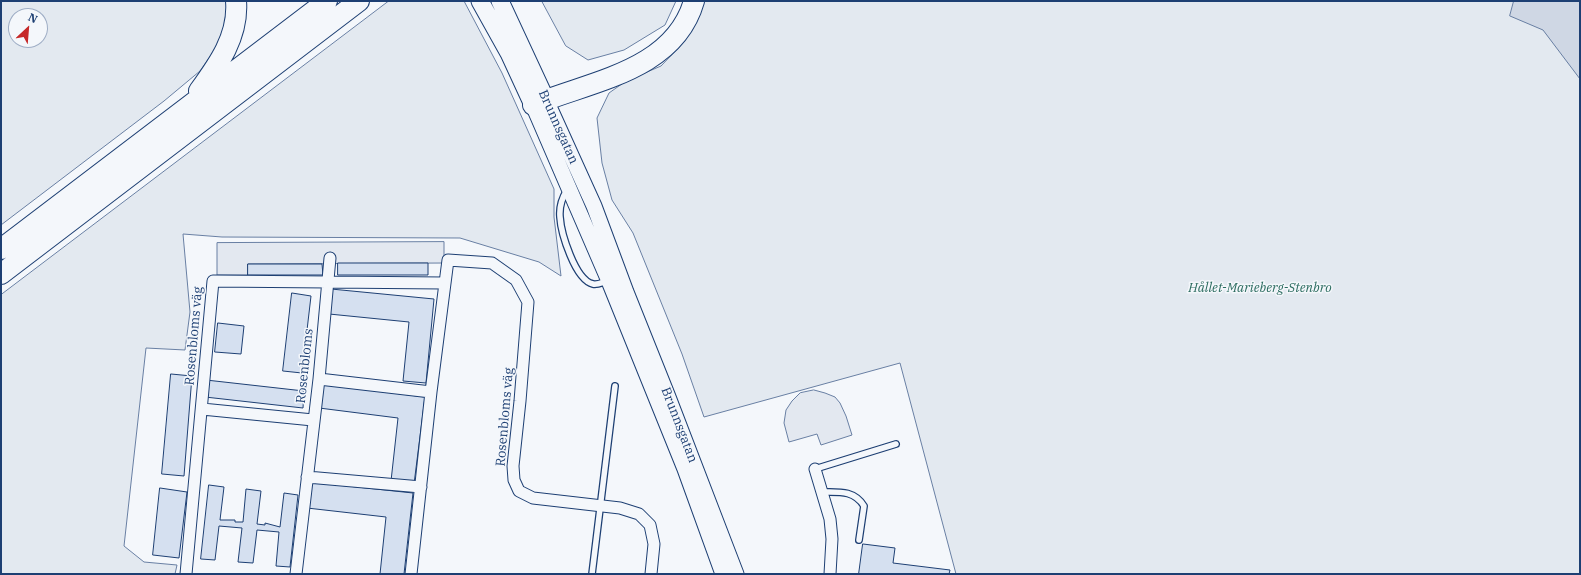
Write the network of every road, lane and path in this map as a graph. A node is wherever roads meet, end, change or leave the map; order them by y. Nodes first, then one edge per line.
1 (236, 1) edge
2 (327, 1) edge
3 (359, 1) edge
4 (480, 1) edge
5 (500, 1) edge
6 (694, 1) edge
7 (540, 103) junction
8 (185, 110) junction
9 (568, 188) junction
10 (1, 249) edge
11 (330, 258) dead end
12 (1, 274) edge
13 (615, 279) junction
14 (328, 282) junction
15 (444, 283) junction
16 (319, 378) junction
17 (615, 386) dead end
18 (431, 392) junction
19 (202, 409) junction
20 (313, 420) junction
21 (896, 444) dead end
22 (815, 469) joint
23 (307, 477) junction
24 (421, 487) junction
25 (822, 492) junction
26 (601, 506) junction
27 (859, 540) dead end
28 (186, 574) edge
29 (296, 574) edge
30 (411, 574) edge
31 (592, 574) edge
32 (651, 574) edge
33 (722, 574) edge
34 (736, 574) edge
35 (830, 574) edge

1 - 8 highway
2 - 8 highway
3 - 12 highway
4 - 7 main road, Brunnsgatan
5 - 7 main road, Brunnsgatan
6 - 7 highway
7 - 9 main road, Brunnsgatan
7 - 13 main road, Brunnsgatan
8 - 10 highway
9 - 13 main road, Brunnsgatan
9 - 13 lane
11 - 14 street, Rosenbloms
13 - 33 main road, Brunnsgatan
13 - 34 main road, Brunnsgatan
14 - 15 street, Rosenbloms väg
14 - 16 street, Rosenbloms
14 - 19 street, Rosenbloms väg
15 - 18 street, Rosenbloms väg
15 - 26 street, Rosenbloms väg
16 - 18 street
16 - 20 street, Rosenbloms
17 - 26 lane
18 - 24 street, Rosenbloms väg
19 - 20 street
19 - 28 street, Rosenbloms väg
20 - 23 street, Rosenbloms
21 - 22 lane
22 - 25 street
23 - 24 street
23 - 29 street, Rosenbloms
24 - 30 street, Rosenbloms väg
25 - 27 lane
25 - 35 street
26 - 31 lane
26 - 32 street, Rosenbloms väg

